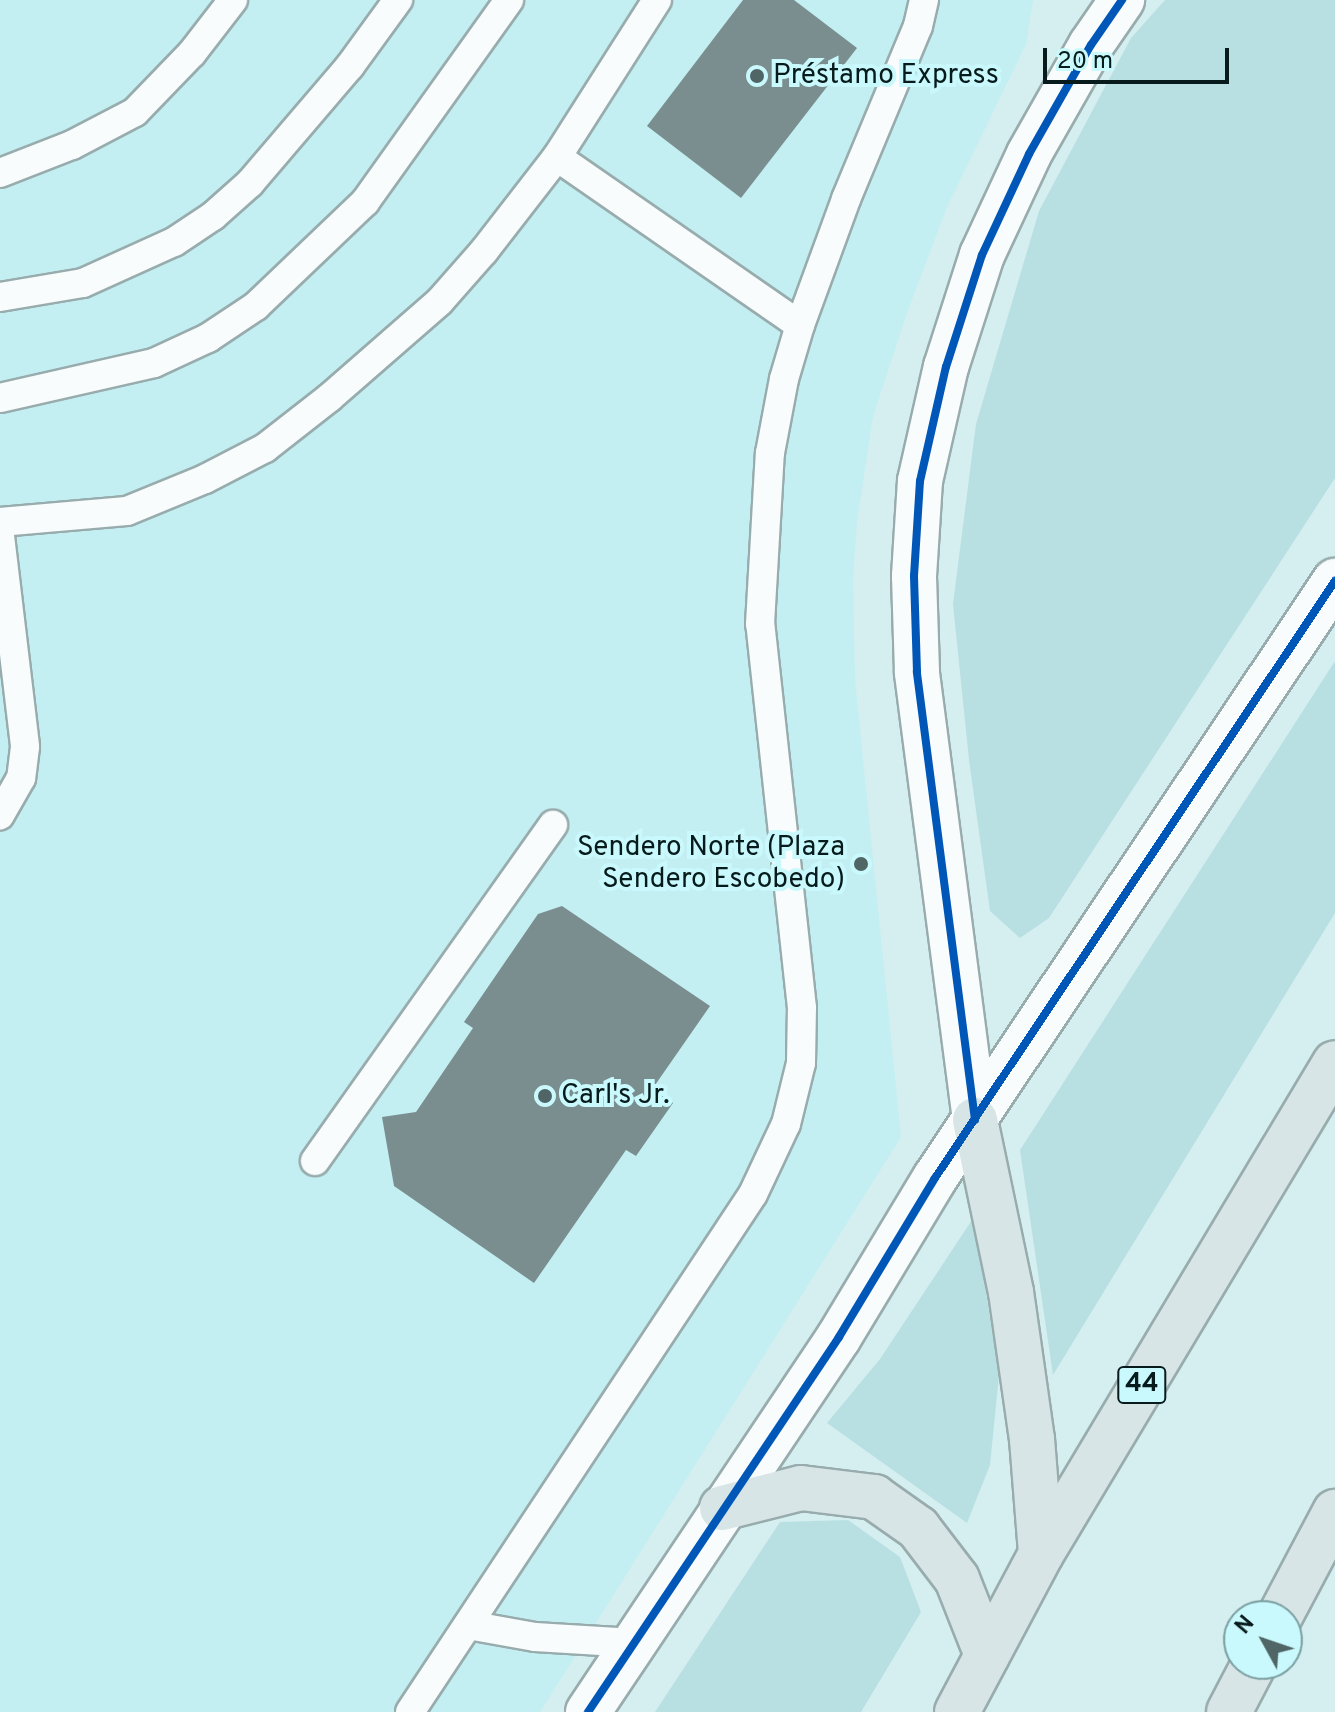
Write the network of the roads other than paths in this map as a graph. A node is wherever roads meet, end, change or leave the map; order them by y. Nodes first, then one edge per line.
1 (233, 0) edge
2 (398, 0) edge
3 (509, 0) edge
4 (657, 0) edge
5 (924, 0) edge
6 (1122, 0) edge
7 (557, 157) junction
8 (0, 173) edge
9 (0, 297) edge
10 (800, 325) junction
11 (0, 398) edge
12 (0, 522) edge
13 (0, 536) edge
14 (1335, 581) edge
15 (0, 815) edge
16 (553, 825) dead end
17 (1335, 1063) edge
18 (975, 1120) junction
19 (315, 1161) dead end
20 (722, 1508) junction
21 (1335, 1512) edge
22 (1041, 1554) junction
23 (1288, 1600) edge
24 (468, 1625) junction
25 (634, 1643) junction
26 (987, 1655) junction
27 (1246, 1680) edge
28 (410, 1712) edge
29 (588, 1712) edge
30 (957, 1712) edge
31 (1229, 1712) edge

1 - 8 lane
2 - 9 lane
3 - 11 lane
4 - 7 lane
5 - 10 lane
6 - 18 street
7 - 10 lane
7 - 12 lane
10 - 24 lane
13 - 15 lane
14 - 18 street
16 - 19 lane
17 - 22 main road, 44
18 - 20 street
18 - 22 main road
20 - 25 street
20 - 26 main road
21 - 23 main road
22 - 26 main road, 44
24 - 25 lane
24 - 28 lane
25 - 29 street
26 - 30 main road, 44
27 - 31 main road

